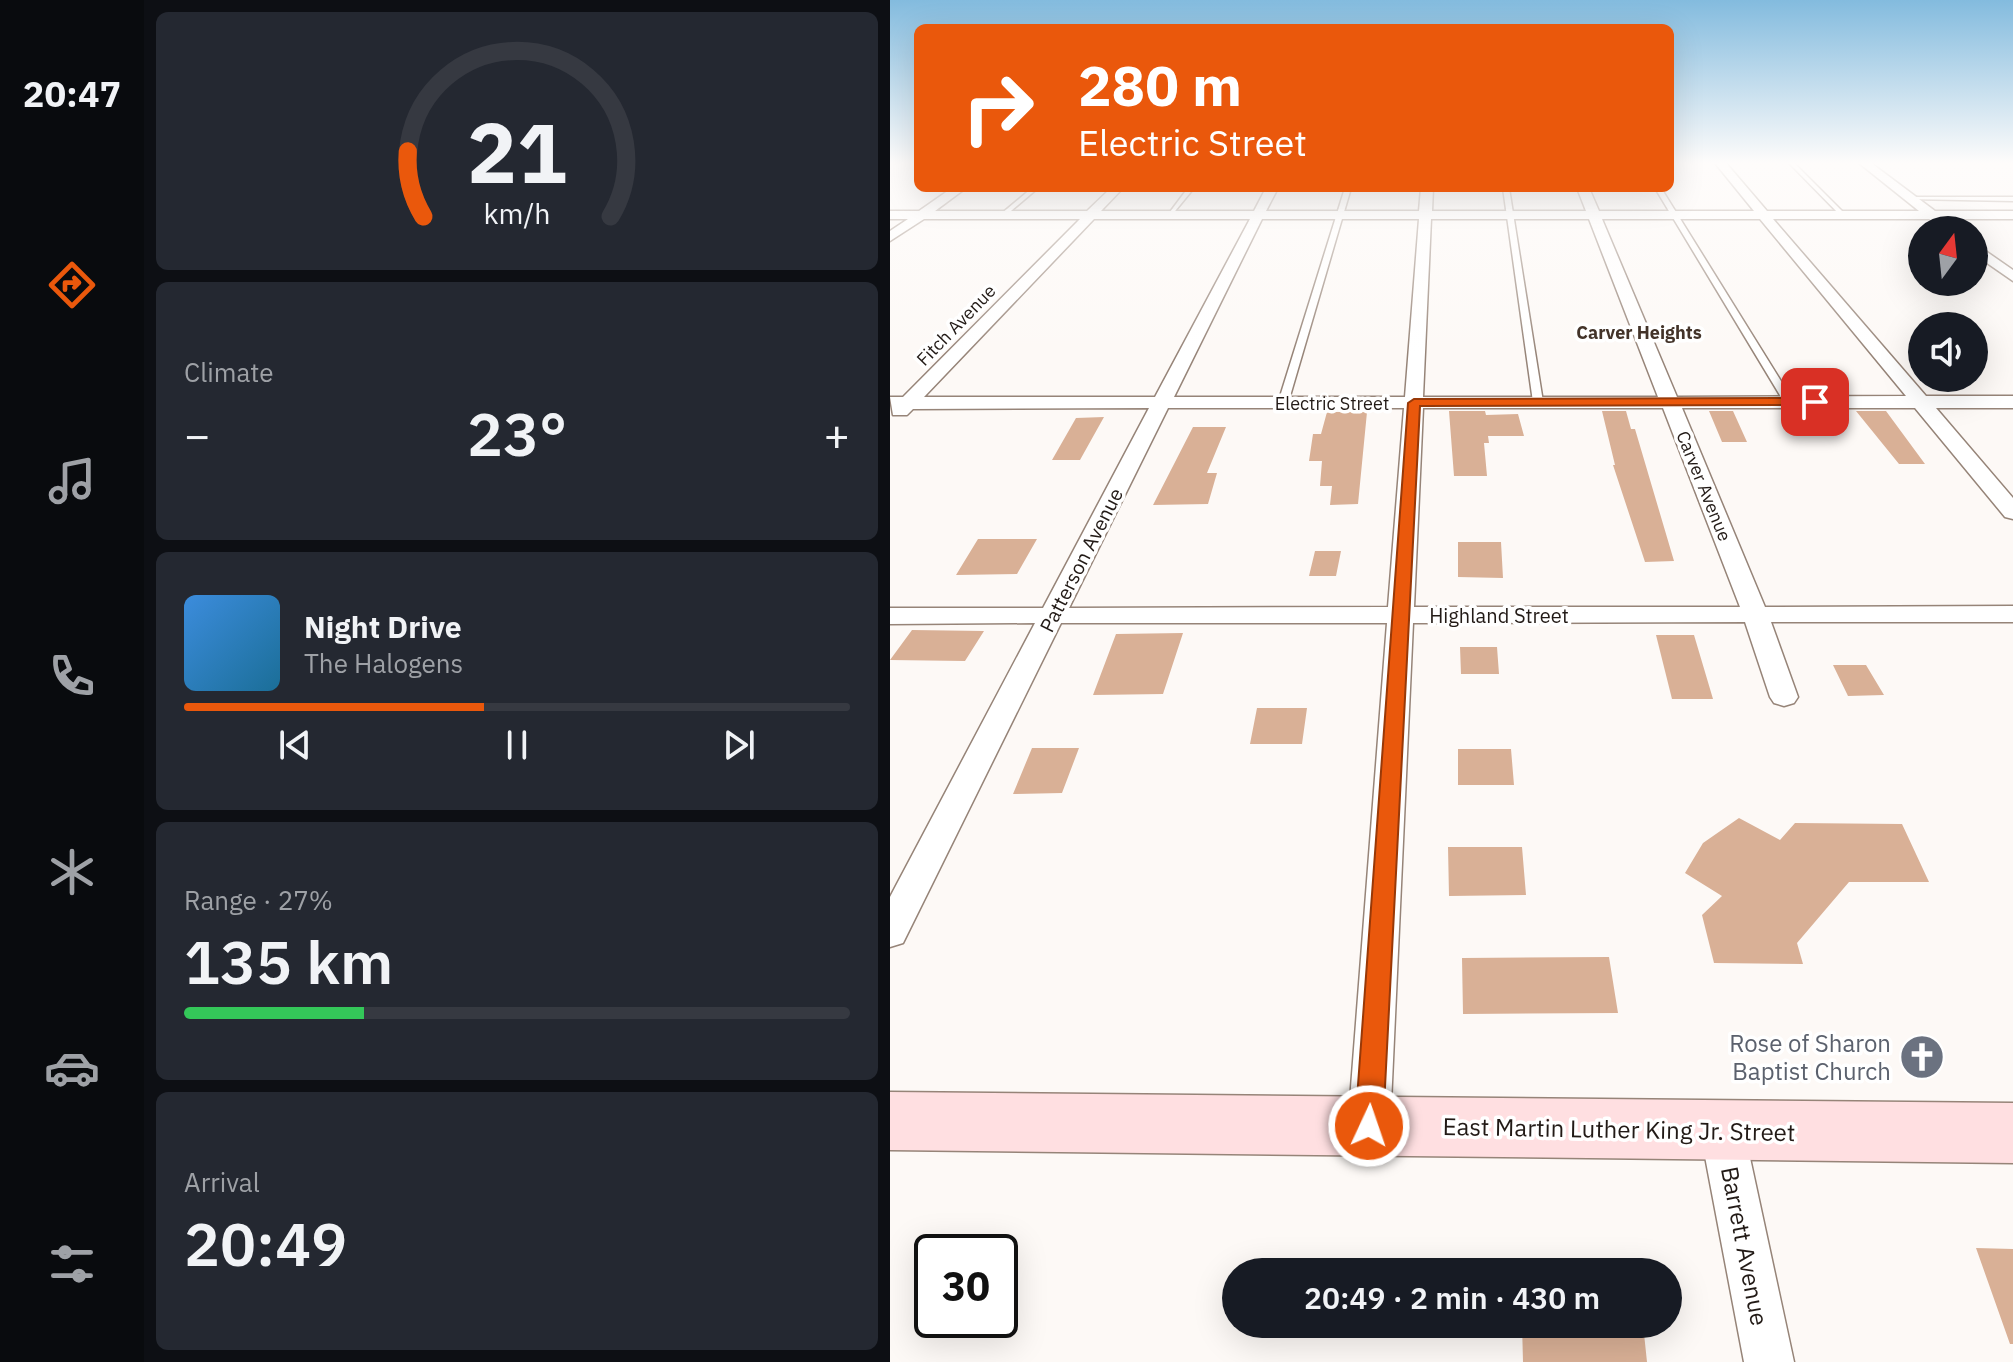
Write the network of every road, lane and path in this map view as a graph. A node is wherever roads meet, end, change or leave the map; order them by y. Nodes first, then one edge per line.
1 (1078, 227) edge
2 (1252, 227) edge
3 (1335, 227) edge
4 (1425, 227) edge
5 (1511, 227) edge
6 (1599, 227) edge
7 (1682, 227) edge
8 (1773, 227) edge
9 (1988, 258) edge
10 (2013, 277) edge
11 (1538, 402) junction
12 (1670, 402) junction
13 (1789, 402) junction
14 (1920, 402) junction
15 (2013, 402) edge
16 (899, 403) edge
17 (1162, 403) junction
18 (1283, 403) junction
19 (1414, 403) junction
20 (890, 421) edge
21 (2013, 512) edge
22 (2013, 614) edge
23 (1053, 615) junction
24 (1401, 615) junction
25 (1756, 615) junction
26 (890, 616) edge
27 (1784, 697) dead end
28 (890, 932) edge
29 (890, 1121) edge
30 (1369, 1126) junction
31 (1722, 1130) junction
32 (2013, 1133) edge
33 (1769, 1362) edge

1 - 16 street, Fitch Avenue
2 - 17 street, Patterson Avenue
3 - 18 lane
4 - 19 street
5 - 11 lane
6 - 12 street, Carver Avenue
7 - 13 lane
8 - 14 street
9 - 10 street
11 - 12 street, Electric Street
11 - 19 street, Electric Street
12 - 13 street, Electric Street
12 - 25 street, Carver Avenue
13 - 14 street, Electric Street
14 - 15 street, Electric Street
14 - 21 street
16 - 17 street, Electric Street
16 - 20 street, Fitch Avenue
17 - 18 street, Electric Street
17 - 23 street, Patterson Avenue
18 - 19 street, Electric Street
19 - 24 street
22 - 25 street, Highland Street
23 - 24 street, Highland Street
23 - 26 street, Highland Street
23 - 28 street, Patterson Avenue
24 - 25 street, Highland Street
24 - 30 street
25 - 27 street, Carver Avenue
29 - 30 main road, East Martin Luther King Jr. Street
30 - 31 main road, East Martin Luther King Jr. Street
31 - 32 main road, East Martin Luther King Jr. Street
31 - 33 street, Barrett Avenue

